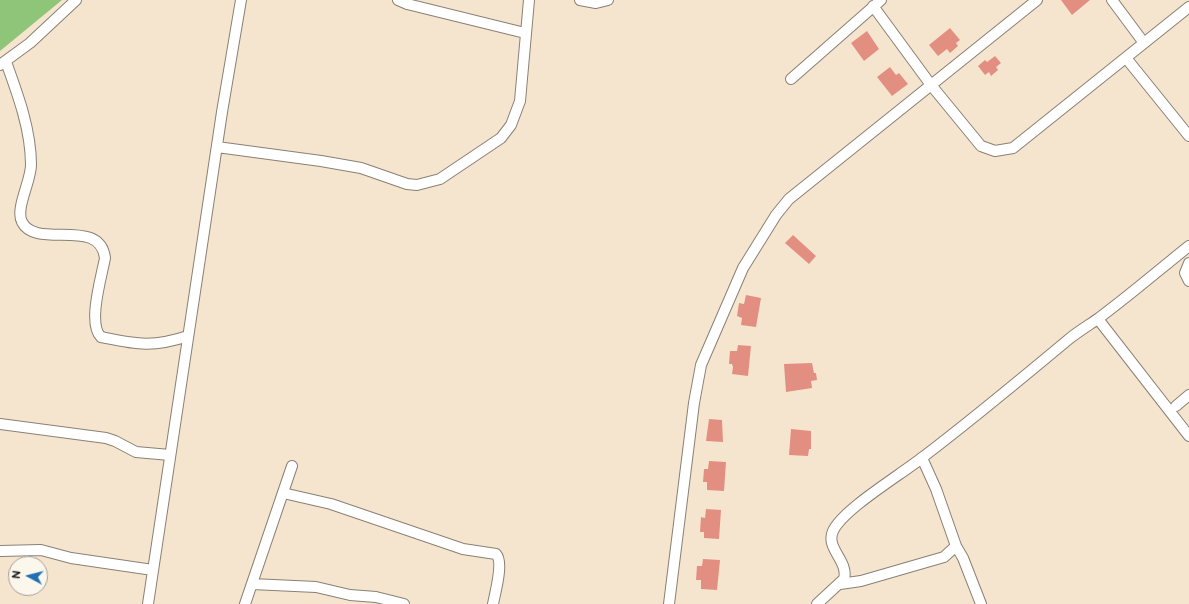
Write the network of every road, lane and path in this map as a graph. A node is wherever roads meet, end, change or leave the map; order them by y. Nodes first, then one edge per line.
1 (76, 0) edge
2 (241, 0) edge
3 (398, 0) edge
4 (529, 0) edge
5 (580, 0) edge
6 (608, 0) edge
7 (1037, 0) edge
8 (1112, 0) edge
9 (877, 3) edge
10 (1189, 6) edge
11 (525, 34) junction
12 (1144, 43) junction
13 (1126, 58) junction
14 (3, 63) edge
15 (791, 79) dead end
16 (931, 85) junction
17 (1187, 130) edge
18 (217, 147) junction
19 (1189, 246) edge
20 (1189, 263) edge
21 (1189, 281) edge
22 (1098, 318) junction
23 (188, 336) junction
24 (1189, 395) edge
25 (1176, 406) dead end
26 (0, 424) edge
27 (1189, 436) edge
28 (170, 456) junction
29 (922, 458) junction
30 (292, 466) dead end
31 (283, 493) junction
32 (956, 546) junction
33 (0, 551) edge
34 (153, 570) junction
35 (252, 584) junction
36 (840, 584) junction
37 (148, 604) edge
38 (245, 604) edge
39 (404, 604) edge
40 (493, 604) edge
41 (669, 604) edge
42 (817, 604) edge
43 (981, 604) edge

1 - 14 street
2 - 18 street
3 - 11 street
4 - 11 street
5 - 6 street
7 - 16 street
8 - 12 street
9 - 15 street
9 - 16 street
10 - 12 street
11 - 18 street
12 - 13 street
13 - 16 street
13 - 17 street
14 - 23 street
16 - 41 street
18 - 23 street
19 - 22 street
20 - 21 street
22 - 27 street
22 - 29 street
23 - 28 street
24 - 25 street
26 - 28 street
28 - 34 street
29 - 32 street
29 - 36 street
30 - 31 street
31 - 35 street
31 - 40 street
32 - 36 street
32 - 43 street
33 - 34 street
34 - 37 street
35 - 38 street
35 - 39 street
36 - 42 street

